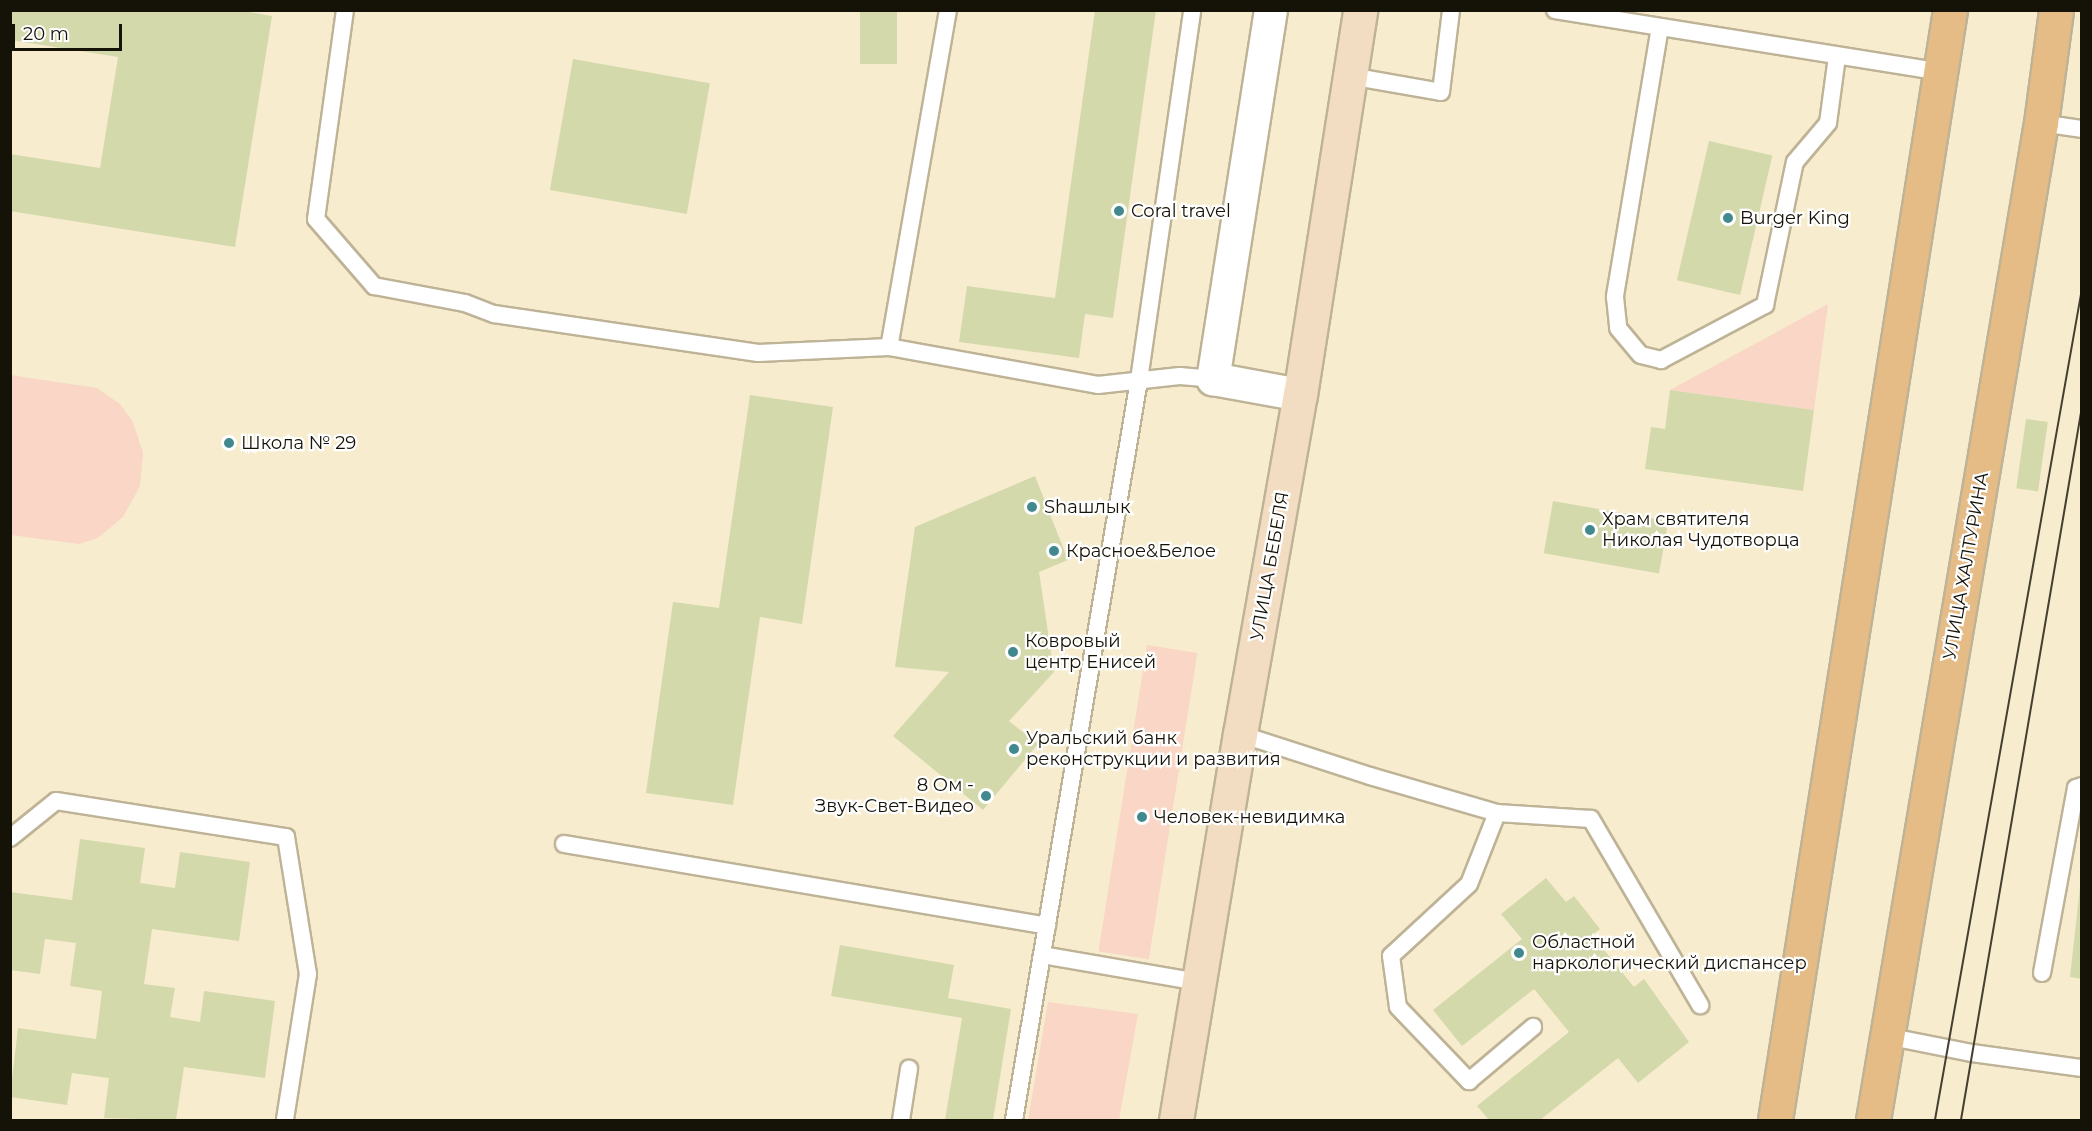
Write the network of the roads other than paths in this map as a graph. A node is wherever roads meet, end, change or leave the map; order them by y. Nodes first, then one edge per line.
1 (345, 10) edge
2 (948, 10) edge
3 (1192, 10) edge
4 (1271, 10) edge
5 (1360, 10) edge
6 (1451, 10) edge
7 (1555, 10) edge
8 (1950, 10) edge
9 (2056, 10) edge
10 (1660, 27) junction
11 (1837, 56) junction
12 (1942, 72) junction
13 (1350, 76) junction
14 (2041, 123) junction
15 (2082, 129) edge
16 (889, 347) junction
17 (1213, 379) junction
18 (1139, 380) junction
19 (1300, 395) junction
20 (1240, 734) junction
21 (2082, 786) edge
22 (1497, 813) junction
23 (10, 838) edge
24 (564, 844) dead end
25 (1047, 926) junction
26 (1042, 954) junction
27 (2042, 973) dead end
28 (1199, 982) junction
29 (1700, 1005) dead end
30 (1533, 1027) dead end
31 (1886, 1036) junction
32 (2082, 1068) edge
33 (909, 1069) dead end
34 (285, 1120) edge
35 (901, 1120) edge
36 (1014, 1120) edge
37 (1176, 1120) edge
38 (1774, 1120) edge
39 (1873, 1120) edge

1 - 16 lane
2 - 16 lane
3 - 18 lane
4 - 17 street
5 - 13 main road, УЛИЦА БЕБЕЛЯ
6 - 13 lane
7 - 10 lane
8 - 12 main road
9 - 14 main road, УЛИЦА ХАЛТУРИНА
10 - 11 lane
10 - 11 lane
11 - 12 lane
12 - 38 main road
13 - 19 main road, УЛИЦА БЕБЕЛЯ
14 - 15 lane
14 - 31 main road, УЛИЦА ХАЛТУРИНА
16 - 18 lane
17 - 18 lane
17 - 19 street
18 - 25 lane
19 - 20 main road, УЛИЦА БЕБЕЛЯ
20 - 22 lane
20 - 28 main road, УЛИЦА БЕБЕЛЯ
21 - 27 lane
22 - 29 lane
22 - 30 lane
23 - 34 lane
24 - 25 lane
25 - 26 lane
26 - 28 lane
26 - 36 lane
28 - 37 main road, УЛИЦА БЕБЕЛЯ
31 - 32 lane
31 - 39 main road, УЛИЦА ХАЛТУРИНА
33 - 35 lane

